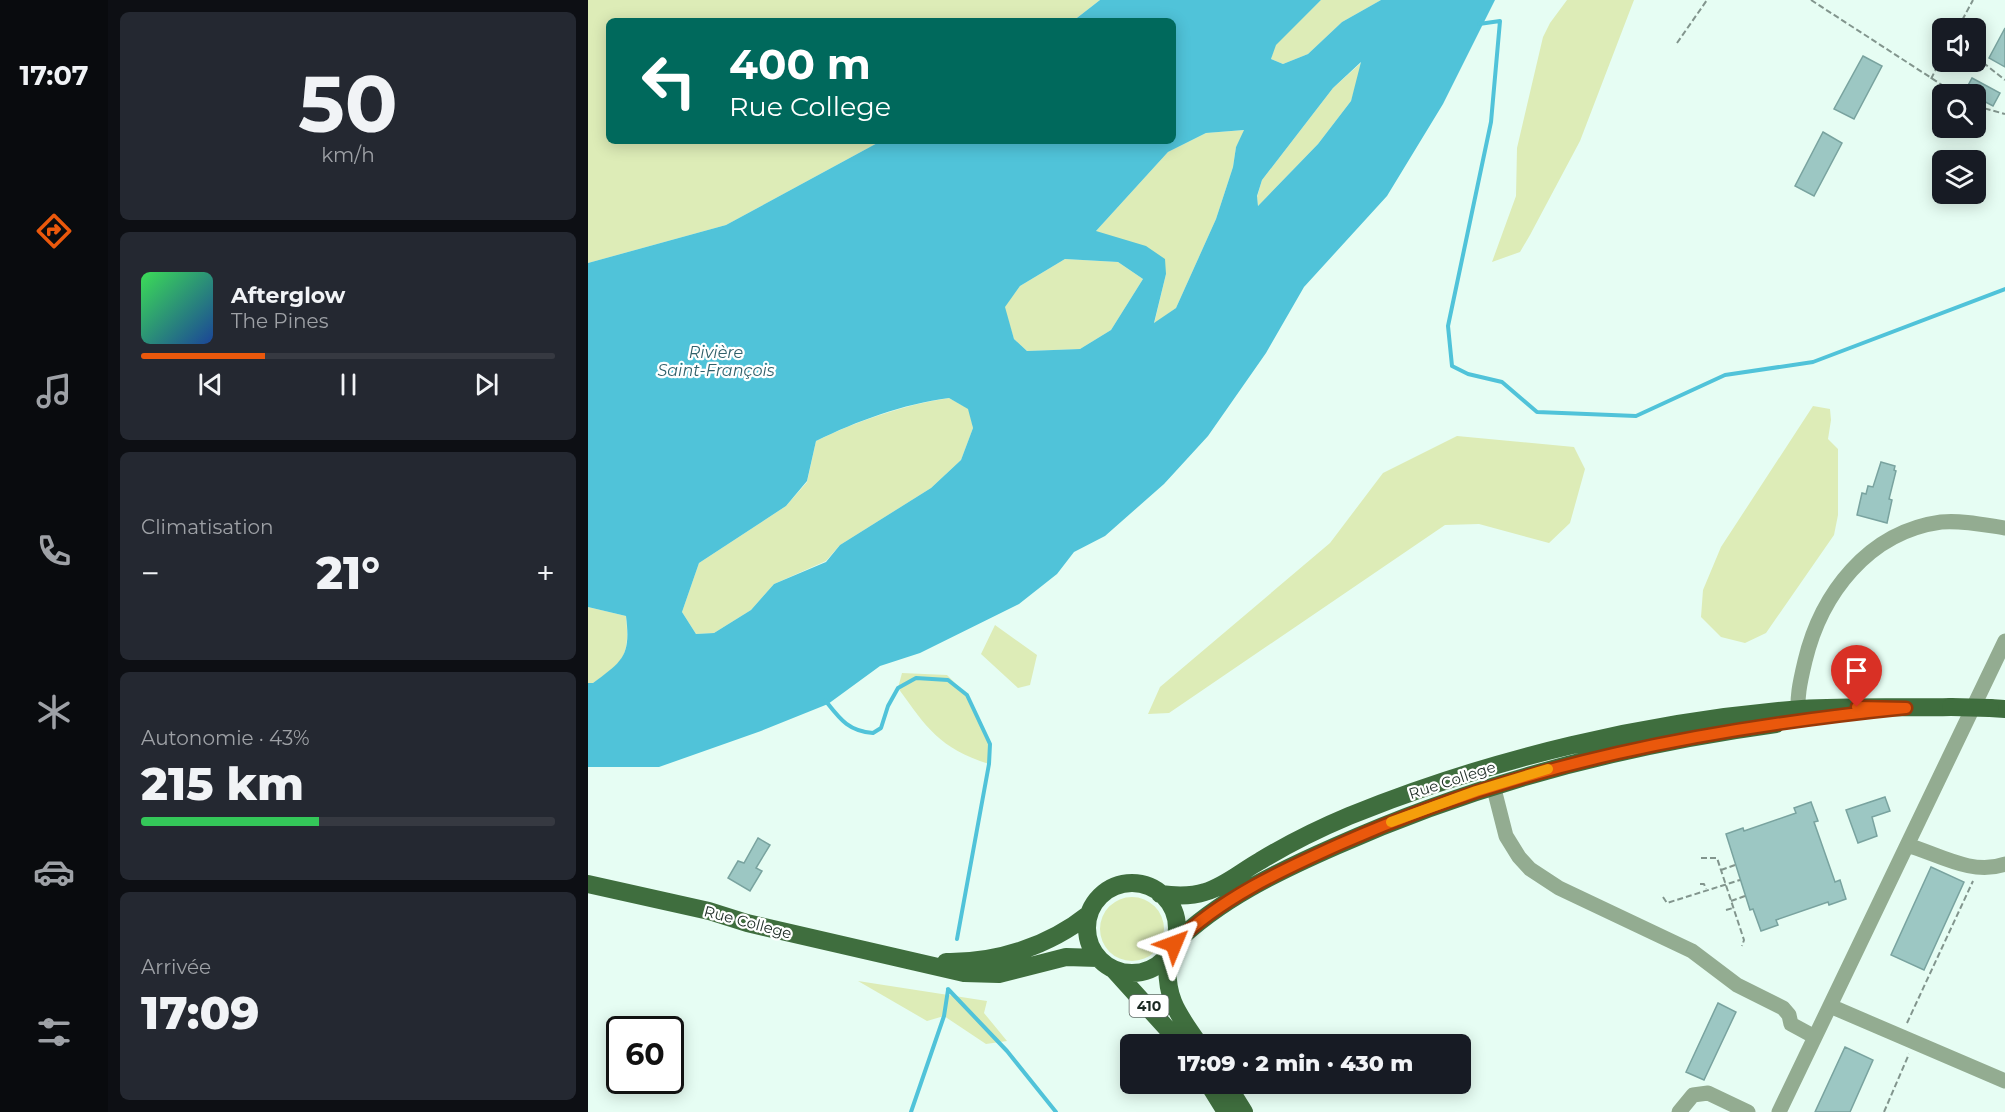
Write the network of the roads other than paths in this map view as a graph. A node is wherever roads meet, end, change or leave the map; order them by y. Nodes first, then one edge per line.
1 (2005, 528) edge
2 (2005, 641) edge
3 (1998, 708) edge
4 (1799, 715) junction
5 (1494, 785) junction
6 (1907, 845) junction
7 (2005, 864) edge
8 (588, 884) edge
9 (1160, 894) junction
10 (1089, 914) junction
11 (1171, 949) junction
12 (1098, 958) junction
13 (907, 960) junction
14 (1114, 970) junction
15 (1830, 1006) junction
16 (1172, 1034) edge
17 (1192, 1034) edge
18 (1815, 1037) junction
19 (2005, 1081) edge
20 (1215, 1094) edge
21 (1233, 1094) edge
22 (1226, 1112) edge
23 (1244, 1112) edge
24 (1679, 1112) edge
25 (1748, 1112) edge
26 (1779, 1112) edge

1 - 4 lane
2 - 6 lane
3 - 4 main road, Rue College, bridge
4 - 5 main road, Rue College
4 - 9 main road, Rue College
5 - 11 main road, Rue College
5 - 18 lane
6 - 7 lane
6 - 15 lane
8 - 13 main road, Rue College
9 - 10 main road, Rue College
9 - 11 main road
10 - 12 main road
10 - 13 main road, Rue College
11 - 14 main road, Rue College
11 - 17 main road, 410
12 - 13 main road, Rue College
12 - 14 main road
14 - 16 main road, 410
15 - 18 lane
15 - 19 lane
18 - 26 lane
20 - 22 main road
21 - 23 main road
24 - 25 lane

